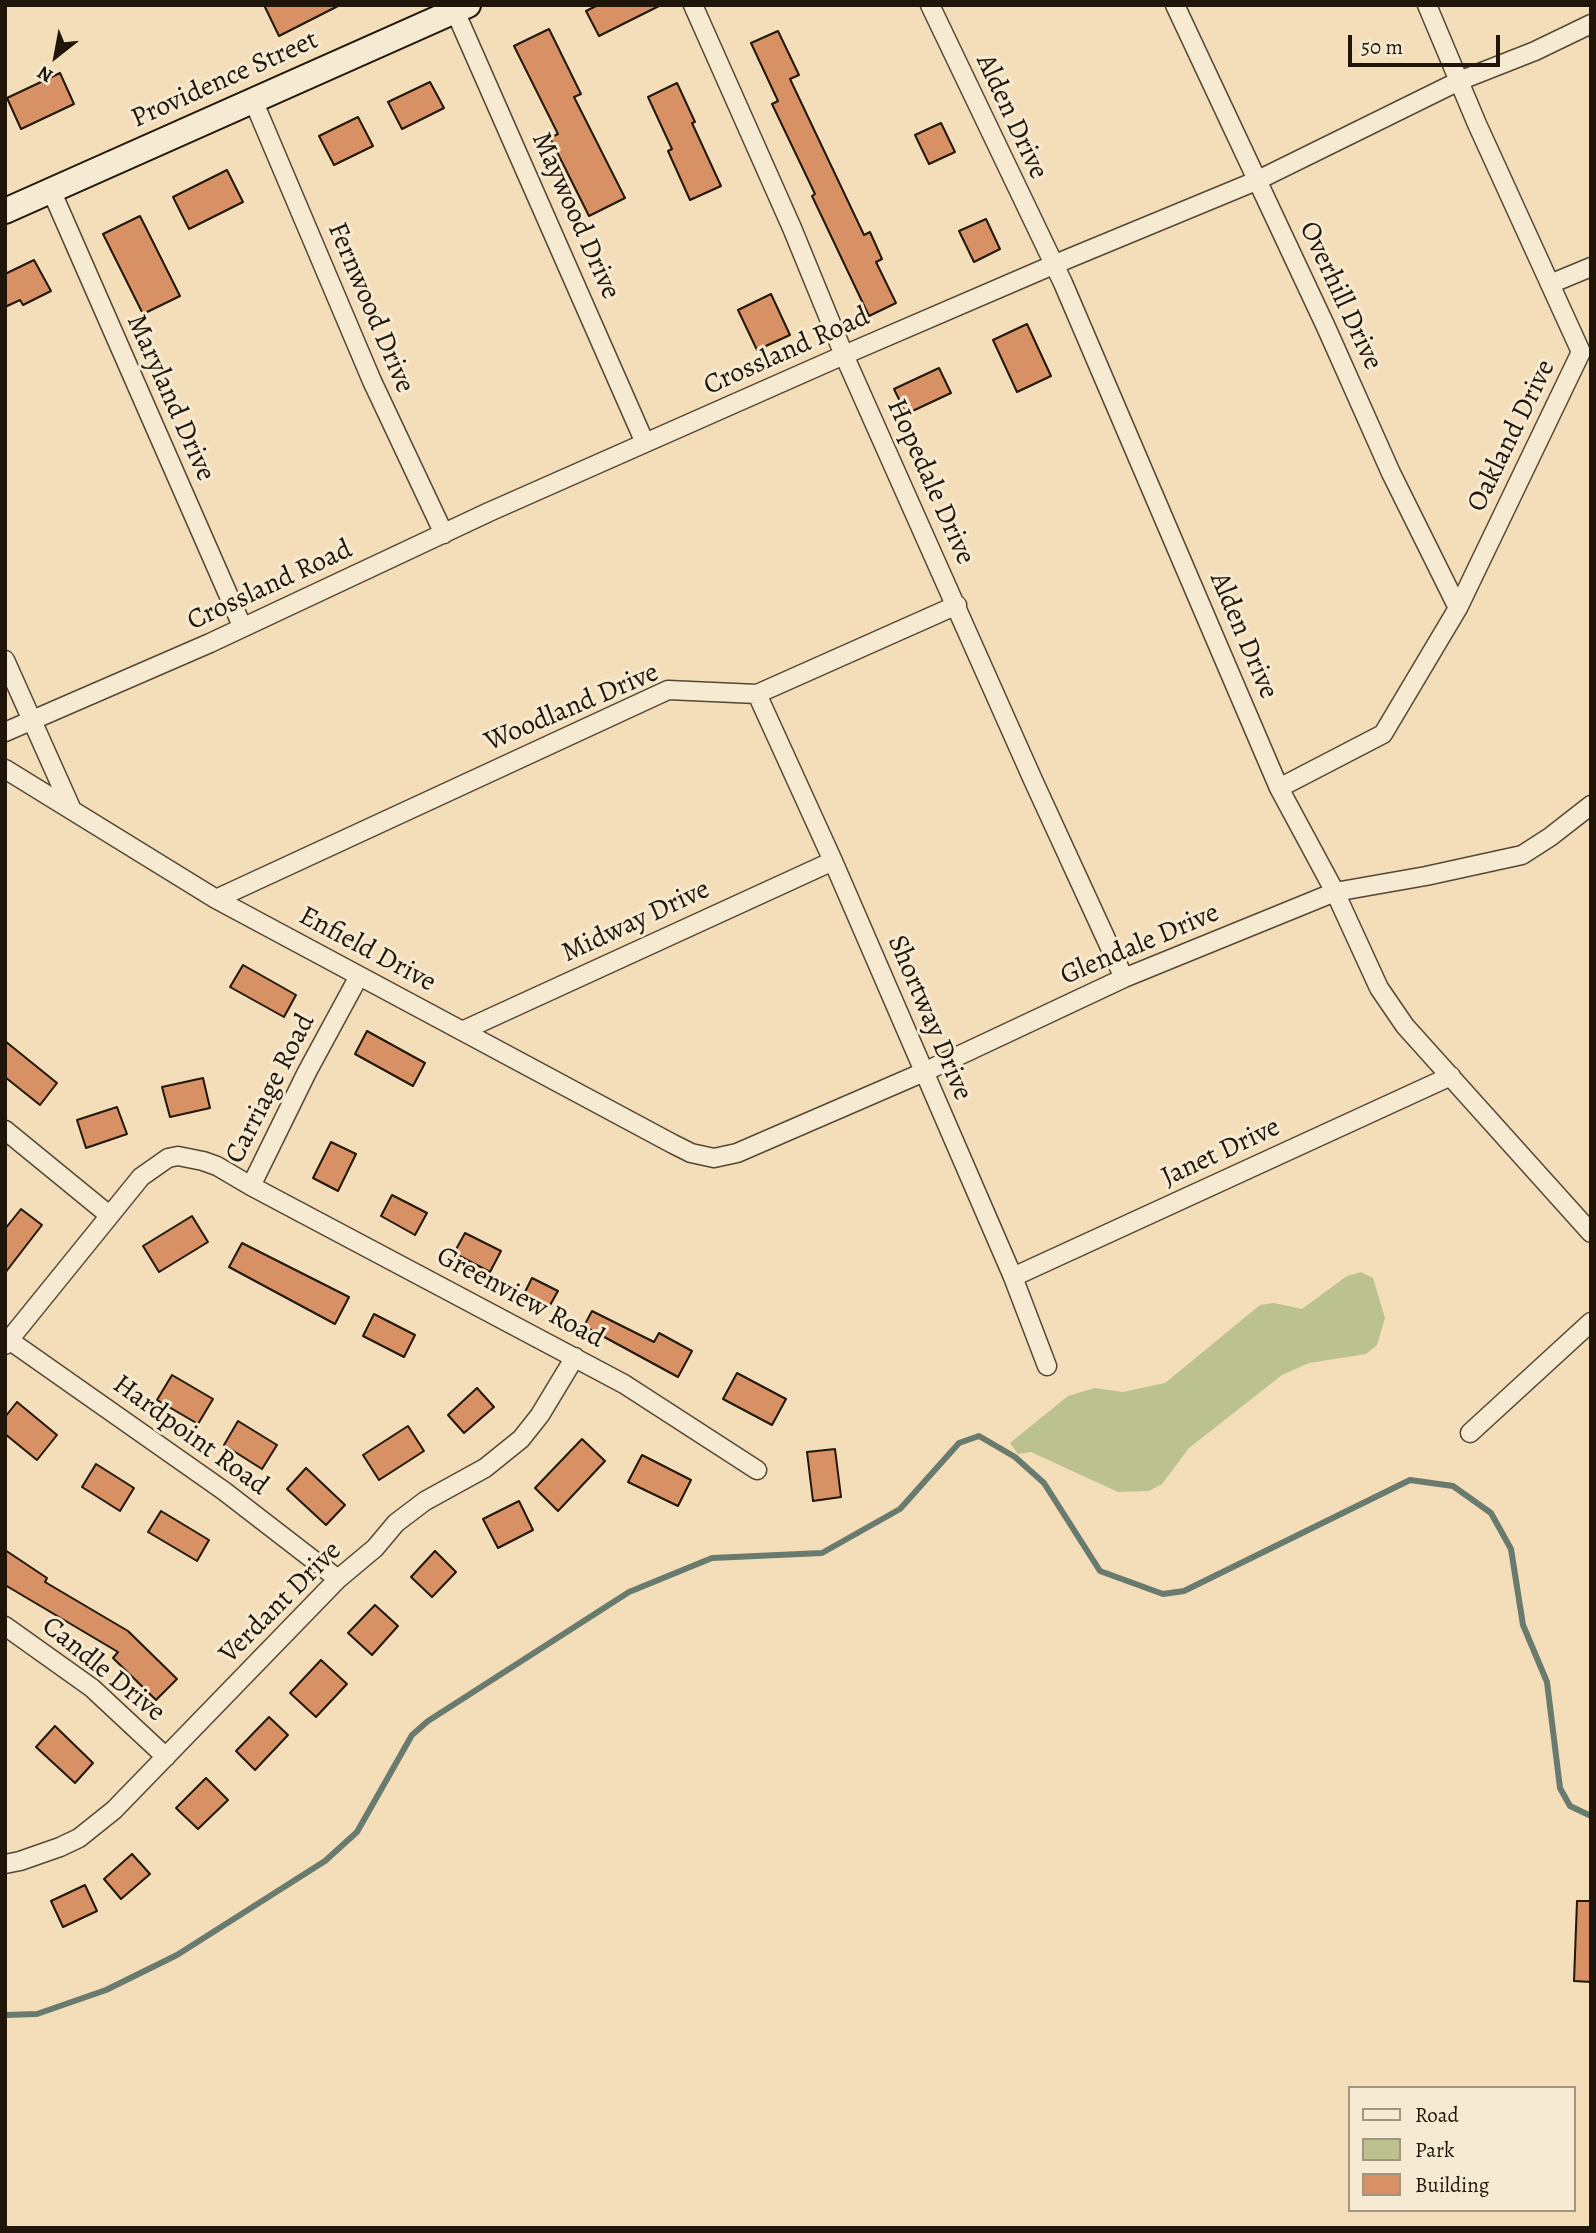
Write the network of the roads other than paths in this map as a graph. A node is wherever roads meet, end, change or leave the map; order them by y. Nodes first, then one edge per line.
1 (693, 5) edge
2 (930, 5) edge
3 (1175, 5) edge
4 (1427, 5) edge
5 (462, 8) edge
6 (1591, 24) edge
7 (1459, 81) junction
8 (253, 100) junction
9 (1256, 181) junction
10 (51, 190) junction
11 (5, 211) edge
12 (1053, 265) junction
13 (1591, 267) edge
14 (1550, 284) junction
15 (844, 355) junction
16 (645, 443) junction
17 (444, 534) junction
18 (957, 605) junction
19 (1458, 608) junction
20 (243, 626) junction
21 (5, 660) edge
22 (757, 694) junction
23 (31, 720) junction
24 (5, 732) edge
25 (5, 769) edge
26 (1279, 788) junction
27 (1591, 805) edge
28 (73, 811) junction
29 (832, 861) junction
30 (1335, 892) junction
31 (216, 899) junction
32 (359, 976) junction
33 (1124, 978) junction
34 (462, 1031) junction
35 (924, 1072) junction
36 (1451, 1076) junction
37 (5, 1130) edge
38 (714, 1158) joint
39 (251, 1186) junction
40 (109, 1215) junction
41 (1591, 1233) edge
42 (1013, 1277) junction
43 (1591, 1322) edge
44 (7, 1343) edge
45 (575, 1357) junction
46 (1046, 1366) dead end
47 (1470, 1433) dead end
48 (757, 1470) dead end
49 (338, 1579) junction
50 (5, 1626) edge
51 (166, 1757) junction
52 (5, 1864) edge

1 - 15 street, Hopedale Drive
2 - 12 street, Alden Drive
3 - 9 street, Overhill Drive
4 - 7 street, Oakland Drive
5 - 8 main road, Providence Street
5 - 16 street, Maywood Drive
6 - 7 street, Crossland Road
7 - 9 street, Crossland Road
7 - 14 street, Oakland Drive
8 - 10 main road, Providence Street
8 - 17 street, Fernwood Drive
9 - 12 street, Crossland Road
9 - 19 street, Overhill Drive
10 - 11 main road, Providence Street
10 - 20 street, Maryland Drive
12 - 15 street, Crossland Road
12 - 26 street, Alden Drive
13 - 14 street
14 - 19 street, Oakland Drive
15 - 16 street, Crossland Road
15 - 18 street, Hopedale Drive
16 - 17 street, Crossland Road
17 - 20 street, Crossland Road
18 - 22 street, Woodland Drive
18 - 33 street, Hopedale Drive
19 - 26 street, Oakland Drive
20 - 23 street, Crossland Road
21 - 23 street
22 - 29 street, Shortway Drive
22 - 31 street, Woodland Drive
23 - 24 street, Crossland Road
23 - 28 street
25 - 28 street, Enfield Drive
26 - 30 street, Alden Drive
27 - 30 street, Glendale Drive
28 - 31 street, Enfield Drive
29 - 34 street, Midway Drive
29 - 35 street, Shortway Drive
30 - 33 street, Glendale Drive
30 - 36 street, Alden Drive
31 - 32 street, Enfield Drive
32 - 34 street, Enfield Drive
32 - 39 street, Carriage Road
33 - 35 street, Glendale Drive
34 - 38 street, Enfield Drive
35 - 38 street, Glendale Drive
35 - 42 street, Shortway Drive
36 - 41 street, Alden Drive
36 - 42 street, Janet Drive
37 - 40 street
39 - 40 street, Carriage Road
39 - 45 street, Greenview Road
40 - 44 street, Carriage Road
42 - 46 street, Shortway Drive
43 - 47 street
44 - 49 street, Hardpoint Road
45 - 48 street, Greenview Road
45 - 49 street, Verdant Drive
49 - 51 street, Verdant Drive
50 - 51 street, Candle Drive
51 - 52 street, Verdant Drive

